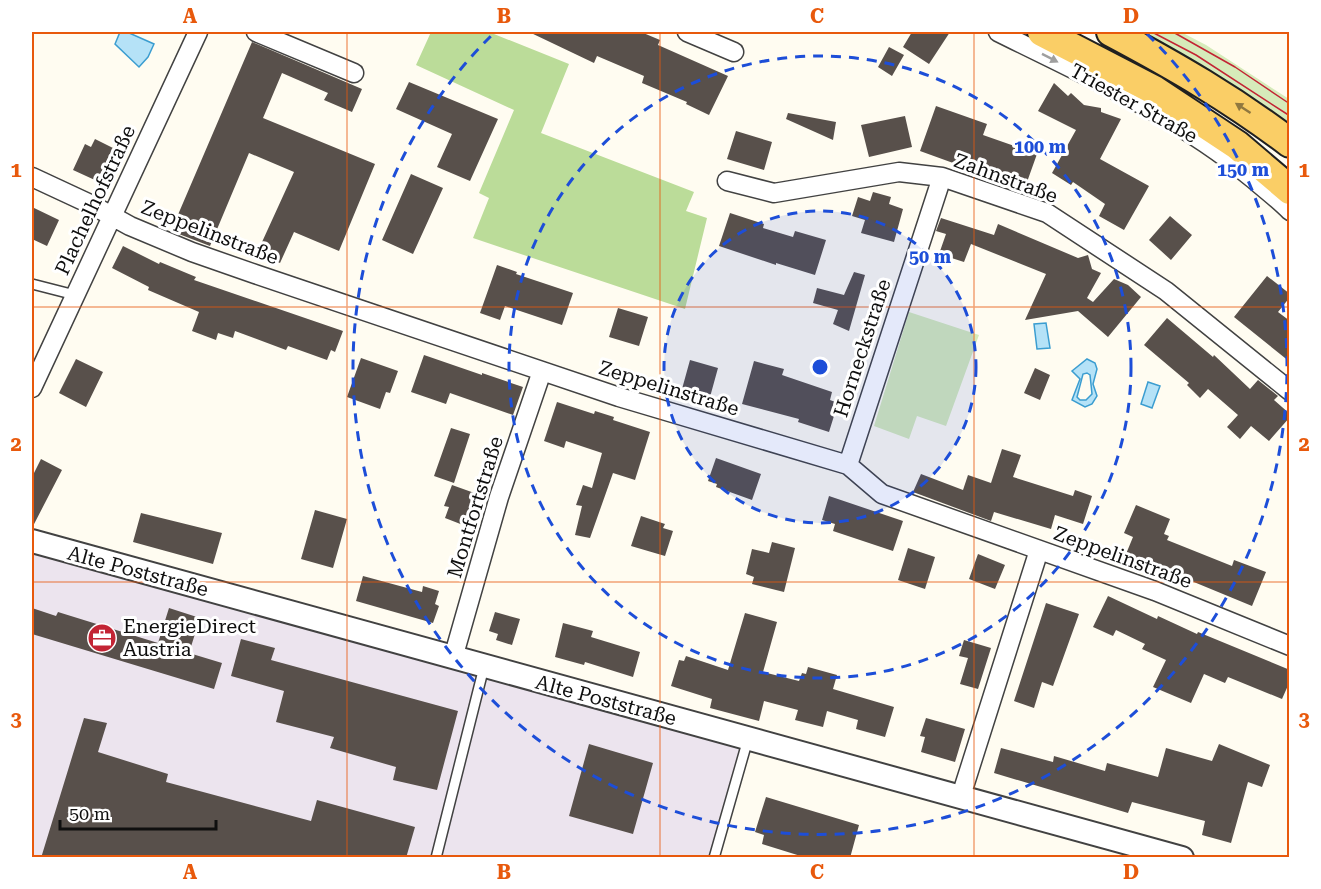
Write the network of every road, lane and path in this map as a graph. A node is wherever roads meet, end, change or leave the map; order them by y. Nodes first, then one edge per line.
1 (198, 32) edge
2 (256, 32) edge
3 (687, 32) edge
4 (998, 32) edge
5 (1042, 32) edge
6 (1111, 32) edge
7 (734, 52) dead end
8 (354, 73) dead end
9 (1290, 143) edge
10 (32, 177) edge
11 (942, 177) junction
12 (727, 181) dead end
13 (1290, 190) edge
14 (1290, 211) edge
15 (113, 217) junction
16 (32, 284) edge
17 (75, 295) junction
18 (542, 371) junction
19 (32, 388) edge
20 (1290, 391) edge
21 (848, 465) junction
22 (32, 541) edge
23 (1039, 550) junction
24 (1290, 646) edge
25 (453, 658) junction
26 (484, 667) junction
27 (748, 739) junction
28 (961, 796) junction
29 (436, 858) edge
30 (714, 858) edge
31 (1182, 858) edge

1 - 15 street, Plachelhofstraße
2 - 8 street
3 - 7 street
4 -> 14 street, Triester Straße
5 - 13 main road, Triester Straße
9 -> 6 main road
10 - 15 street, Zeppelinstraße
11 - 12 street, Zahnstraße
11 - 20 street, Zahnstraße
11 - 21 street, Horneckstraße
15 - 17 street, Plachelhofstraße
15 - 18 street, Zeppelinstraße
16 - 17 lane
17 - 19 street, Plachelhofstraße
18 - 21 street, Zeppelinstraße
18 - 25 street, Montfortstraße
21 - 23 street, Zeppelinstraße
22 - 25 street, Alte Poststraße
23 - 24 street, Zeppelinstraße
23 - 28 street
25 - 26 street, Alte Poststraße
26 - 27 street, Alte Poststraße
26 - 29 lane
27 - 28 street, Alte Poststraße
27 - 30 lane
28 - 31 street, Alte Poststraße

